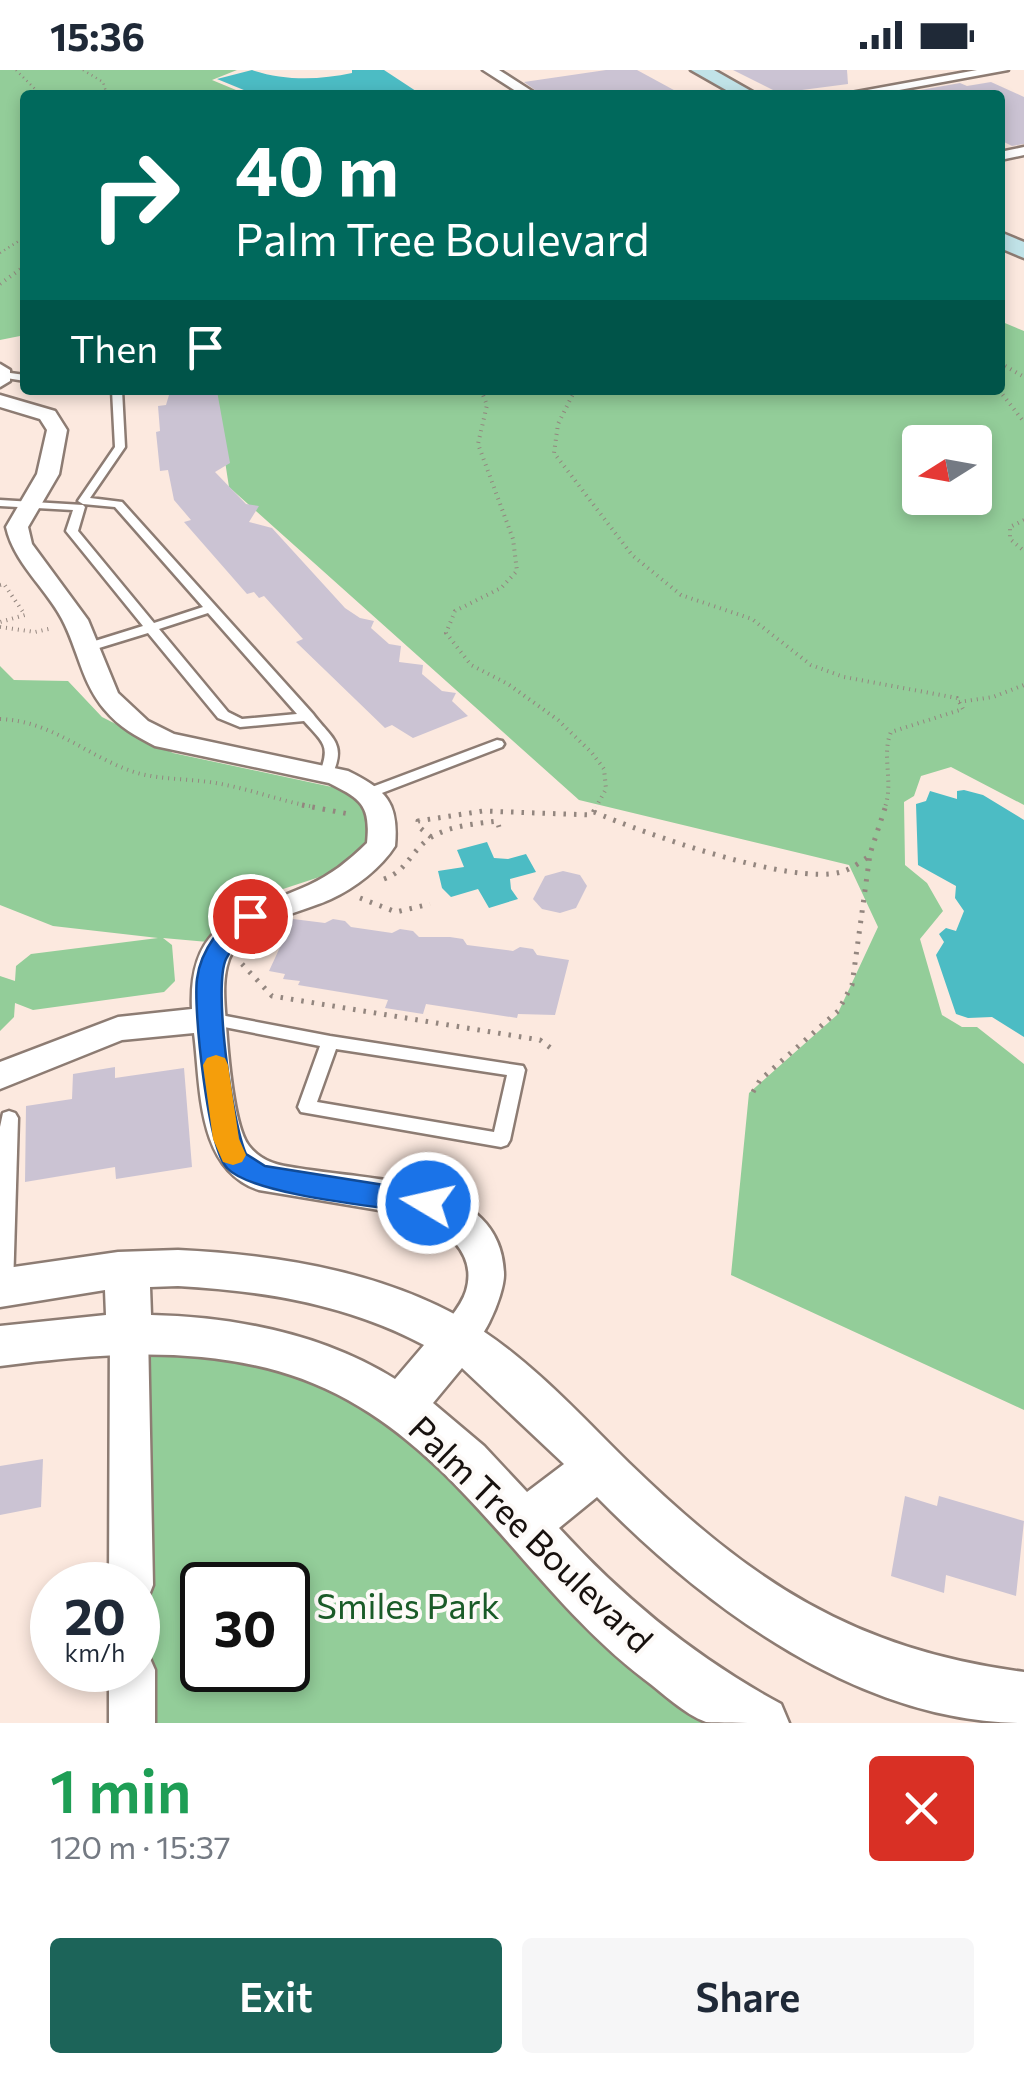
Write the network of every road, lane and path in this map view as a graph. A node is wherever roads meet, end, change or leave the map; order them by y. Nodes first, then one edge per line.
1 (16, 70) edge
2 (83, 70) edge
3 (490, 70) edge
4 (676, 70) edge
5 (700, 70) edge
6 (1001, 70) edge
7 (36, 90) edge
8 (105, 90) edge
9 (523, 90) edge
10 (714, 90) edge
11 (739, 90) edge
12 (878, 90) edge
13 (117, 395) edge
14 (483, 395) edge
15 (572, 395) edge
16 (1002, 395) edge
17 (5, 406) edge
18 (1024, 422) edge
19 (14, 504) edge
20 (81, 504) junction
21 (1024, 520) edge
22 (1024, 551) edge
23 (0, 585) edge
24 (209, 609) junction
25 (0, 625) edge
26 (150, 628) junction
27 (81, 636) junction
28 (1024, 686) edge
29 (959, 702) junction
30 (308, 717) junction
31 (0, 719) edge
32 (497, 744) dead end
33 (327, 772) junction
34 (376, 805) junction
35 (594, 812) junction
36 (499, 828) dead end
37 (431, 837) junction
38 (870, 854) junction
39 (430, 904) dead end
40 (242, 954) dead end
41 (210, 1020) junction
42 (330, 1042) junction
43 (552, 1049) dead end
44 (0, 1076) edge
45 (753, 1092) dead end
46 (9, 1118) dead end
47 (127, 1271) junction
48 (2, 1288) edge
49 (129, 1331) junction
50 (456, 1339) junction
51 (0, 1346) edge
52 (401, 1407) junction
53 (600, 1465) junction
54 (524, 1526) junction
55 (131, 1562) edge
56 (132, 1692) edge
57 (1024, 1699) edge
58 (132, 1723) edge
59 (762, 1723) edge

1 - 7 path
2 - 8 path
3 - 9 street
4 - 10 main road
5 - 11 main road
6 - 12 street
13 - 20 lane
14 - 35 path
15 - 29 path
16 - 18 path
17 - 19 street
19 - 20 lane
19 - 27 street
20 - 24 lane
20 - 26 lane
21 - 22 path
23 - 25 path
24 - 26 lane
24 - 30 lane
25 - 27 path
26 - 27 lane
26 - 30 lane
27 - 33 street
28 - 29 path
29 - 38 path
30 - 33 lane
31 - 34 path
32 - 34 lane
33 - 34 street
34 - 41 street
35 - 37 path
35 - 38 path
36 - 37 path
37 - 39 path
38 - 45 path
40 - 43 path
41 - 42 lane
41 - 44 street
41 - 50 street
42 - 42 lane
46 - 48 lane
47 - 48 street
47 - 49 street
47 - 50 street
49 - 51 street, Palm Tree Boulevard
49 - 52 street, Palm Tree Boulevard
49 - 55 street
50 - 52 street
50 - 53 street
52 - 54 street, Palm Tree Boulevard
53 - 54 street
53 - 57 street
54 - 59 street, Palm Tree Boulevard
56 - 58 street

